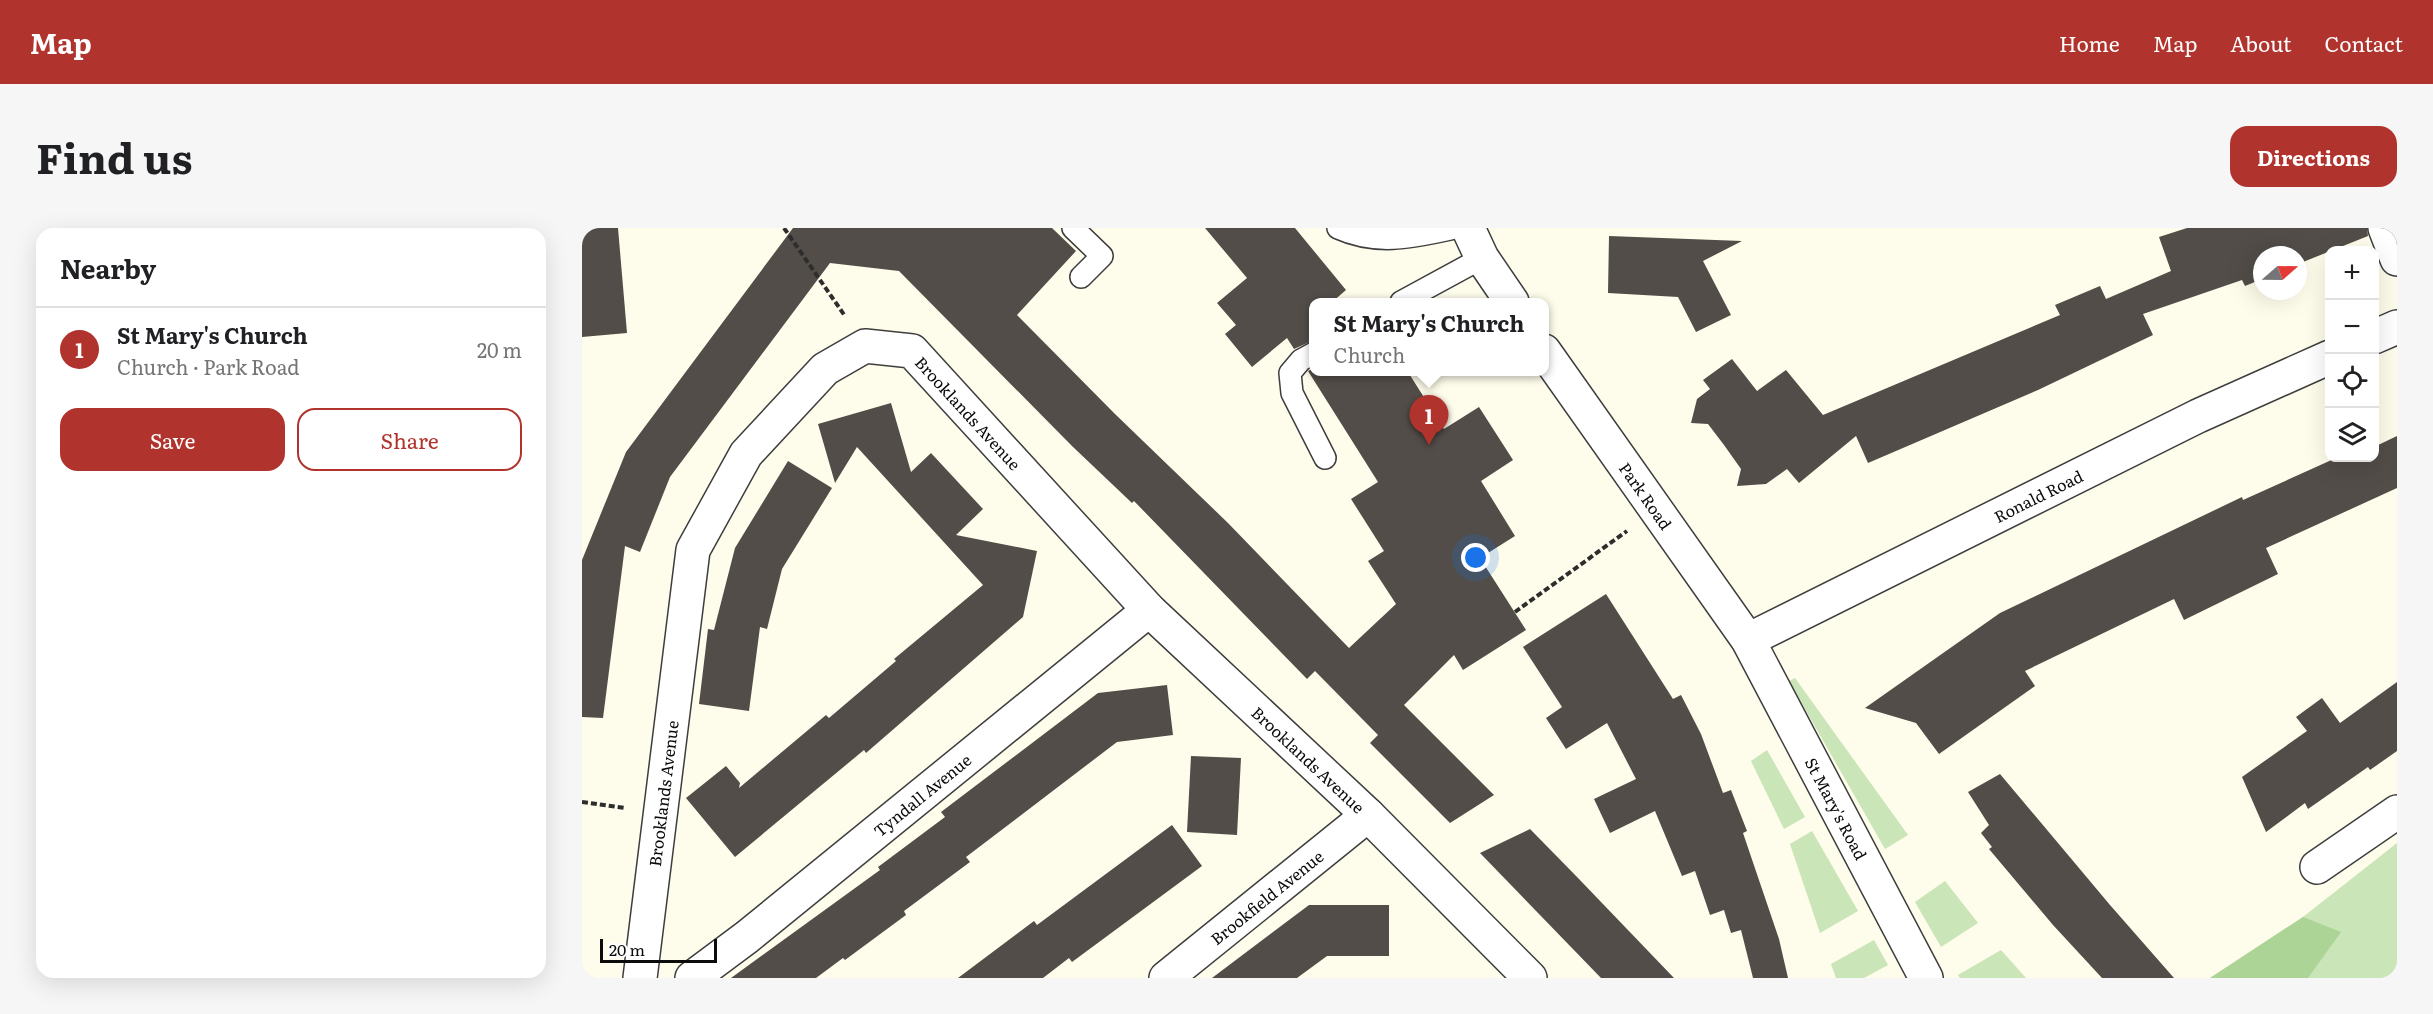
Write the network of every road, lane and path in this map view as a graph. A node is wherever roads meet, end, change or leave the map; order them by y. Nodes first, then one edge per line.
1 (784, 228) edge
2 (1073, 228) edge
3 (1338, 228) edge
4 (1455, 228) edge
5 (1468, 228) edge
6 (2385, 228) edge
7 (1482, 258) junction
8 (2397, 259) edge
9 (1081, 277) dead end
10 (1410, 298) edge
11 (1509, 298) edge
12 (2397, 327) edge
13 (2379, 335) edge
14 (865, 346) junction
15 (1309, 356) edge
16 (1549, 357) edge
17 (2325, 359) edge
18 (1325, 458) dead end
19 (1633, 527) dead end
20 (1149, 610) junction
21 (1515, 612) dead end
22 (1748, 640) junction
23 (582, 802) edge
24 (2397, 812) edge
25 (658, 813) junction
26 (1368, 815) junction
27 (2317, 867) dead end
28 (640, 978) edge
29 (692, 978) edge
30 (1166, 978) edge
31 (1530, 978) edge
32 (1926, 978) edge

1 - 14 path
2 - 9 lane
3 - 4 lane
5 - 7 street
6 - 8 street
7 - 10 lane
7 - 11 street
12 - 13 street
14 - 20 street, Brooklands Avenue
14 - 25 street, Brooklands Avenue
15 - 18 lane
16 - 22 street, Park Road
17 - 22 street, Ronald Road
19 - 21 path
20 - 26 street, Brooklands Avenue
20 - 29 street, Tyndall Avenue
22 - 32 street, St Mary's Road
23 - 25 path
24 - 27 street
25 - 28 street, Brooklands Avenue
26 - 30 street, Brookfield Avenue
26 - 31 street, Brooklands Avenue

